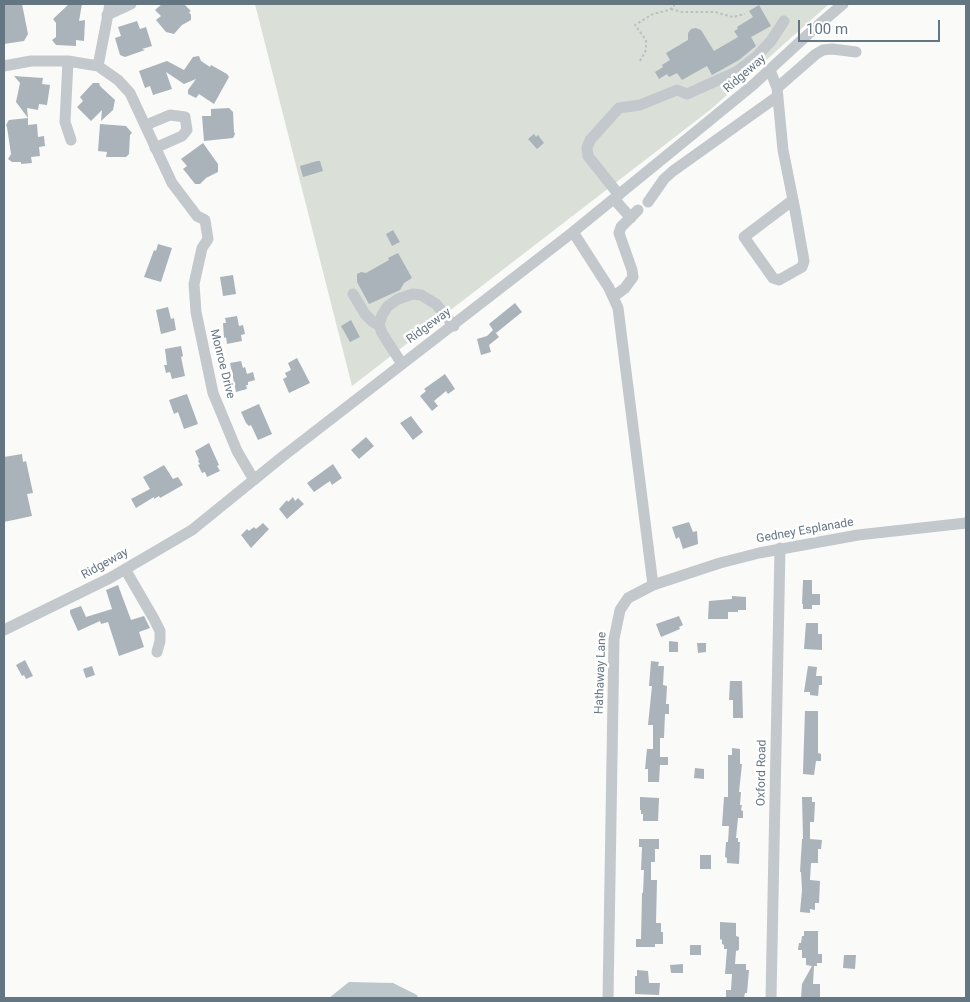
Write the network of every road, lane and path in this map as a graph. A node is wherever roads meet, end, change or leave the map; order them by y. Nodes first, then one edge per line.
1 (131, 4) edge
2 (674, 4) edge
3 (843, 4) edge
4 (671, 9) junction
5 (108, 10) edge
6 (745, 14) dead end
7 (784, 21) dead end
8 (856, 52) dead end
9 (68, 61) junction
10 (640, 62) dead end
11 (4, 66) edge
12 (98, 66) junction
13 (770, 70) junction
14 (777, 92) junction
15 (707, 123) junction
16 (146, 125) junction
17 (719, 138) junction
18 (71, 140) dead end
19 (155, 148) junction
20 (616, 197) junction
21 (793, 200) junction
22 (648, 202) dead end
23 (573, 232) junction
24 (354, 294) dead end
25 (613, 296) junction
26 (379, 325) junction
27 (454, 326) junction
28 (402, 364) junction
29 (254, 480) junction
30 (966, 523) edge
31 (780, 548) junction
32 (124, 569) junction
33 (653, 585) junction
34 (4, 630) edge
35 (157, 652) dead end
36 (608, 998) edge
37 (771, 998) edge

1 - 5 street
2 - 4 path
3 - 13 street, Ridgeway
4 - 6 path
4 - 10 path
5 - 12 street
7 - 20 street
8 - 14 street
9 - 11 street
9 - 12 street
9 - 18 street
12 - 16 street
13 - 14 street
13 - 15 street, Ridgeway
14 - 17 street
14 - 21 street
15 - 17 street
15 - 20 street, Ridgeway
16 - 19 street
16 - 19 street
17 - 22 street
19 - 29 street, Monroe Drive
20 - 23 street, Ridgeway
20 - 25 street
21 - 21 street
23 - 25 street
23 - 27 street, Ridgeway
24 - 26 street
25 - 33 street
26 - 27 street
26 - 28 street
27 - 28 street, Ridgeway
28 - 29 street, Ridgeway
29 - 32 street, Ridgeway
30 - 31 street, Gedney Esplanade
31 - 33 street, Gedney Esplanade
31 - 37 street, Oxford Road
32 - 34 street, Ridgeway
32 - 35 street
33 - 36 street, Hathaway Lane

